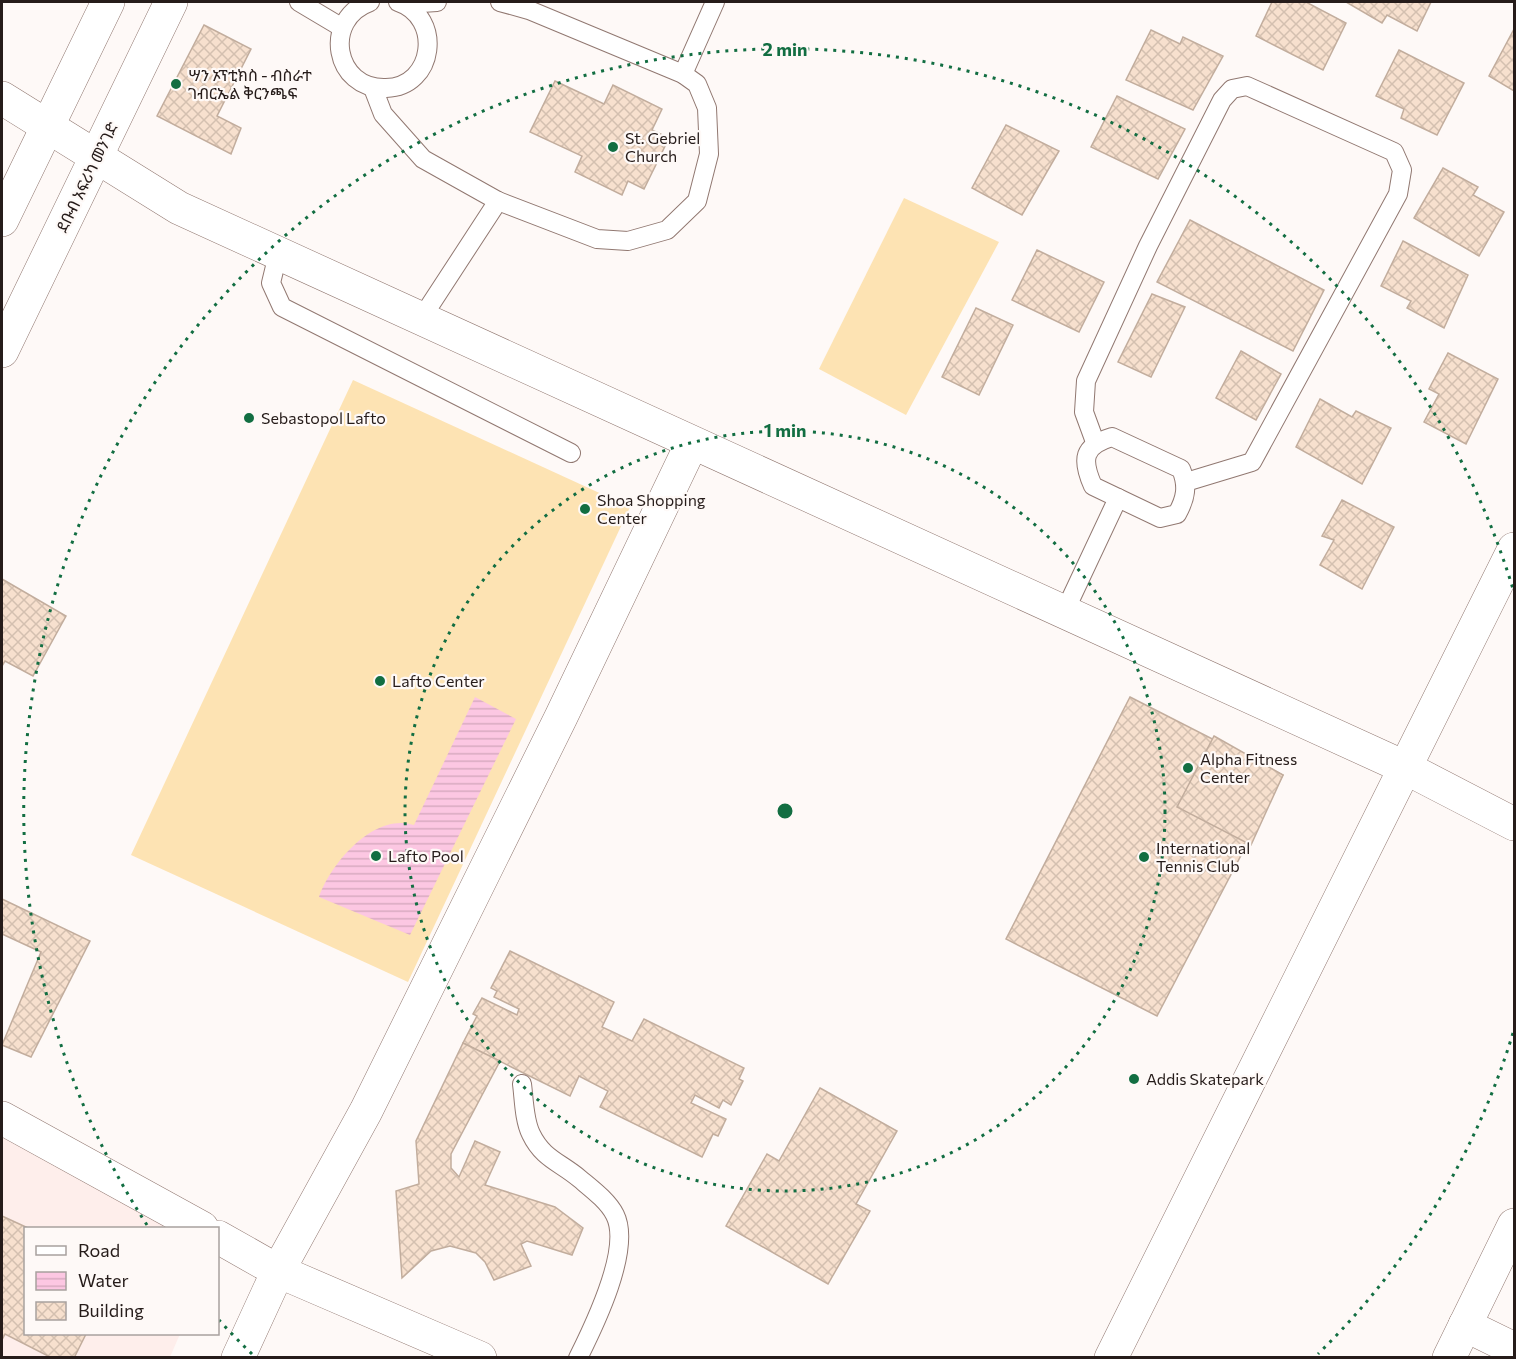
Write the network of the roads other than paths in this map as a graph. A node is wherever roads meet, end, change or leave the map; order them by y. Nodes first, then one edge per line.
1 (108, 2) edge
2 (171, 2) edge
3 (299, 2) edge
4 (370, 2) edge
5 (437, 2) edge
6 (500, 2) edge
7 (715, 2) edge
8 (402, 3) edge
9 (341, 27) junction
10 (683, 74) junction
11 (373, 88) junction
12 (2, 98) edge
13 (46, 127) junction
14 (98, 157) junction
15 (498, 201) junction
16 (2, 220) edge
17 (278, 254) junction
18 (421, 319) junction
19 (2, 351) edge
20 (1095, 442) junction
21 (692, 443) junction
22 (571, 453) dead end
23 (1186, 482) junction
24 (1118, 498) junction
25 (1515, 549) edge
26 (1064, 613) junction
27 (1404, 767) junction
28 (1515, 824) edge
29 (522, 1084) dead end
30 (2, 1118) edge
31 (1515, 1225) edge
32 (200, 1227) edge
33 (219, 1238) edge
34 (278, 1271) junction
35 (1465, 1325) junction
36 (1515, 1349) edge
37 (447, 1351) edge
38 (238, 1358) edge
39 (480, 1358) edge
40 (578, 1358) edge
41 (1111, 1358) edge
42 (1449, 1358) edge

1 - 13 street
2 - 14 street, ደቡብ አፍሪካ መንገድ
3 - 9 lane
4 - 9 lane
5 - 8 lane
6 - 10 lane
7 - 10 lane
8 - 11 lane
9 - 11 lane
10 - 15 lane
11 - 15 lane
12 - 13 street
13 - 14 street
13 - 16 street
14 - 17 street
14 - 19 street, ደቡብ አፍሪካ መንገድ
15 - 18 lane
17 - 18 street
17 - 22 lane
18 - 21 street
20 - 23 lane
20 - 23 lane
20 - 24 lane
21 - 26 street
21 - 34 street
23 - 24 lane
24 - 26 lane
25 - 27 street
26 - 27 street
27 - 28 street
27 - 41 street
29 - 40 lane
30 - 32 street
31 - 35 street
33 - 34 street
34 - 37 street
34 - 38 street
35 - 36 street
35 - 42 street
37 - 39 street

